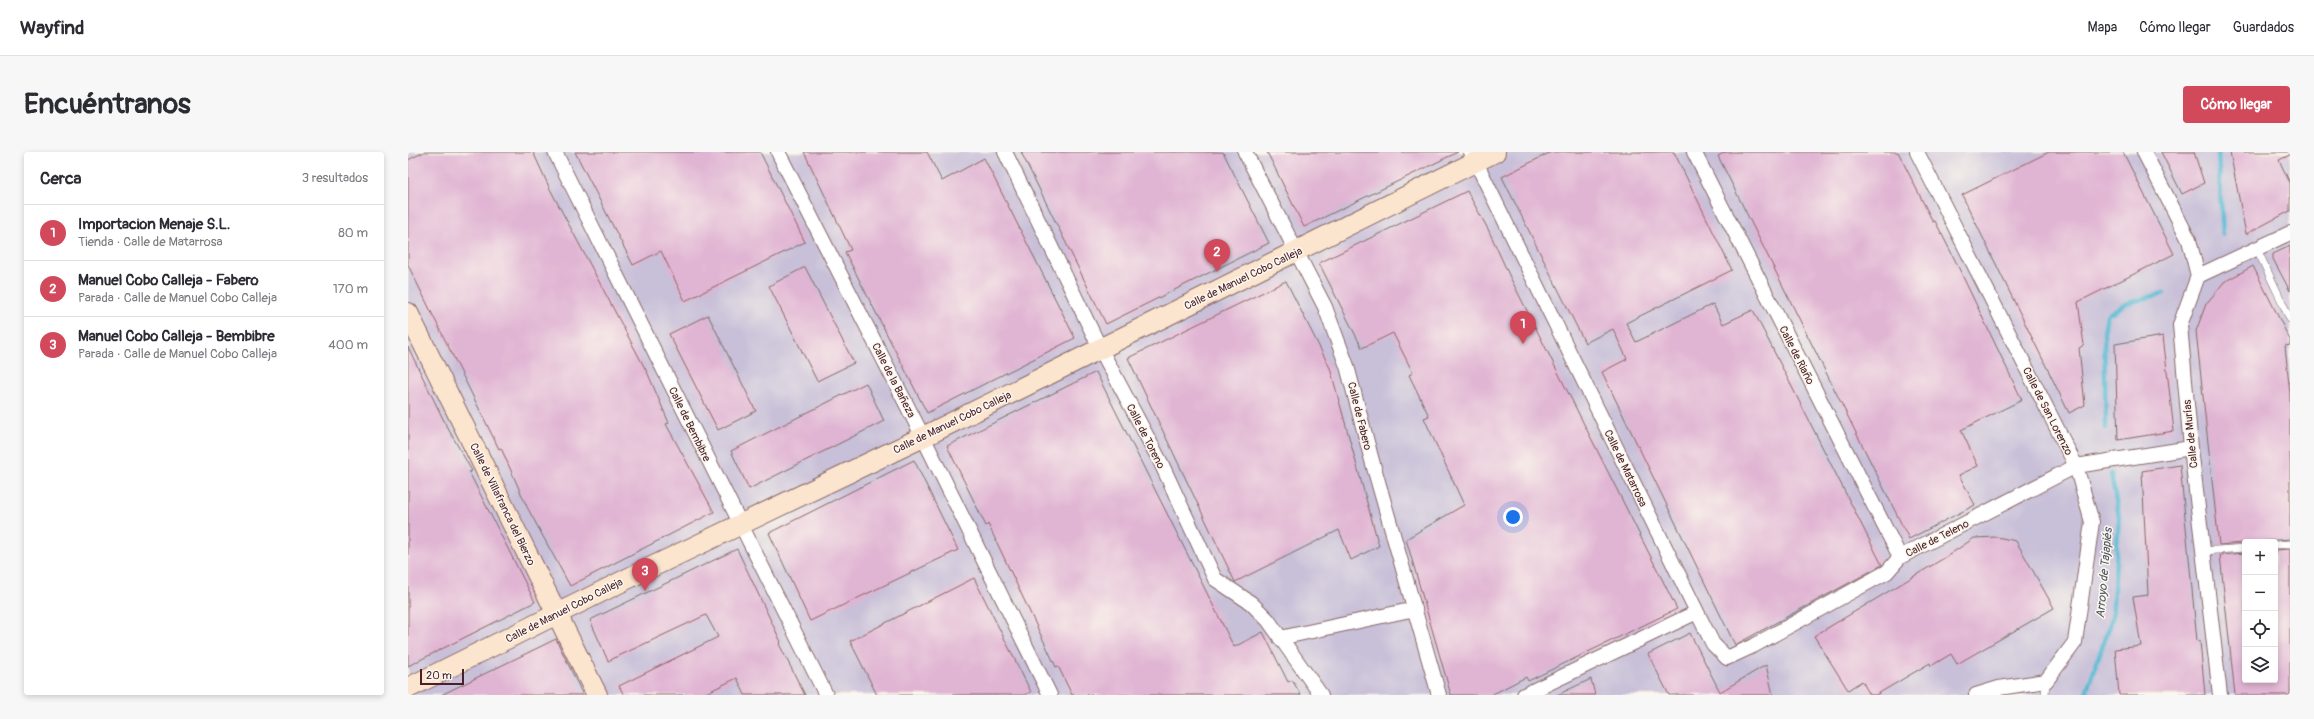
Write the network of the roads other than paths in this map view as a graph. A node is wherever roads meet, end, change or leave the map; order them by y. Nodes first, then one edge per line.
1 (555, 152) edge
2 (778, 152) edge
3 (1005, 152) edge
4 (1245, 152) edge
5 (1495, 152) edge
6 (1694, 152) edge
7 (1917, 152) edge
8 (2144, 152) edge
9 (1473, 157) edge
10 (2290, 233) edge
11 (2257, 249) junction
12 (1296, 252) junction
13 (2198, 276) junction
14 (408, 313) edge
15 (2290, 319) edge
16 (1100, 348) junction
17 (923, 437) junction
18 (2191, 448) junction
19 (2076, 466) junction
20 (740, 523) junction
21 (2290, 544) edge
22 (2278, 545) edge
23 (2242, 548) edge
24 (2203, 551) junction
25 (1900, 557) junction
26 (1414, 609) junction
27 (1697, 612) junction
28 (557, 613) junction
29 (1280, 638) junction
30 (408, 688) edge
31 (2046, 688) edge
32 (597, 695) edge
33 (826, 695) edge
34 (1050, 695) edge
35 (1320, 695) edge
36 (1439, 695) edge
37 (1524, 695) edge
38 (1976, 695) edge
39 (2220, 695) edge

1 - 20 street, Calle de Bembibre
2 - 17 street, Calle de la Bañeza
3 - 16 street, Calle de Toreno
4 - 12 street, Calle de Fabero
5 - 9 street, Calle de Manuel Cobo Calleja
6 - 25 street, Calle de Riaño
7 - 19 street, Calle de San Lorenzo
8 - 13 street
9 - 12 street, Calle de Manuel Cobo Calleja
9 - 27 street, Calle de Matarrosa
10 - 11 street
11 - 13 street
11 - 15 lane
12 - 16 street, Calle de Manuel Cobo Calleja
12 - 26 street, Calle de Fabero
13 - 18 street, Calle de Murías
14 - 28 street, Calle de Villafranca del Bierzo
16 - 17 street, Calle de Manuel Cobo Calleja
16 - 29 street, Calle de Toreno
17 - 20 street, Calle de Manuel Cobo Calleja
17 - 34 street, Calle de la Bañeza
18 - 19 street, Calle de Teleno
18 - 24 street, Calle de Murías
19 - 25 street, Calle de Teleno
19 - 31 street, Calle de San Lorenzo
20 - 28 street, Calle de Manuel Cobo Calleja
20 - 33 street, Calle de Bembibre
21 - 22 lane
23 - 24 lane
24 - 39 street, Calle de Murías
25 - 27 street, Calle de Teleno
26 - 29 street
26 - 36 street, Calle de Fabero
27 - 37 street
28 - 30 street, Calle de Manuel Cobo Calleja
28 - 32 street, Calle de Villafranca del Bierzo
29 - 35 street, Calle de Toreno
31 - 38 street

